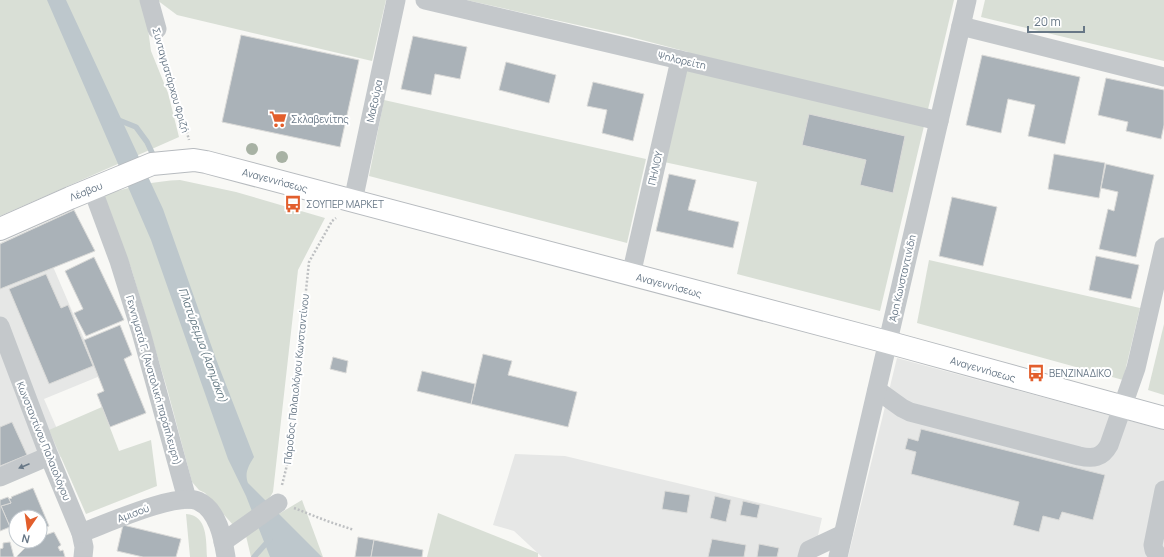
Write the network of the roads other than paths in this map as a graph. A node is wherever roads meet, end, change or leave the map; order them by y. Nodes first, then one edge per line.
1 (149, 0) edge
2 (396, 0) edge
3 (425, 0) edge
4 (967, 0) edge
5 (961, 26) junction
6 (156, 29) road end
7 (680, 60) junction
8 (1164, 77) edge
9 (939, 121) junction
10 (184, 161) joint
11 (92, 188) junction
12 (353, 201) junction
13 (0, 229) edge
14 (1164, 247) edge
15 (631, 275) junction
16 (0, 326) edge
17 (887, 342) junction
18 (876, 390) junction
19 (1123, 408) junction
20 (1164, 418) edge
21 (49, 456) junction
22 (0, 477) edge
23 (1164, 490) edge
24 (187, 499) junction
25 (278, 503) road end
26 (81, 532) junction
27 (843, 534) junction
28 (225, 550) edge
29 (83, 557) edge
30 (807, 557) edge
31 (838, 557) edge
32 (1160, 557) edge

1 - 6 street, Συνταγματάρχου Φριζή
2 - 12 street, Μαξούρα
3 - 7 street, Ψηλορείτη
4 - 5 street, Άρη Κωνσταντινίδη
5 - 8 street
5 - 9 street, Άρη Κωνσταντινίδη
7 - 9 street, Ψηλορείτη
7 - 15 street, ΠΗΛΙΟΥ
9 - 17 street, Άρη Κωνσταντινίδη
10 - 11 main road, Λέσβου
10 - 12 main road, Αναγεννήσεως
11 - 13 main road, Λέσβου
11 - 24 street, Γεννηματά Γ. (Ανατολική παράπλευρη)
12 - 15 main road, Αναγεννήσεως
14 - 19 street
15 - 17 main road, Αναγεννήσεως
16 - 21 street, Κωνσταντίνου Παλαιολόγου
17 - 18 street, Άρη Κωνσταντινίδη
17 - 19 main road, Αναγεννήσεως
18 - 19 street
18 - 27 street, Άρη Κωνσταντινίδη
19 - 20 main road, Αναγεννήσεως
21 -> 22 street
21 - 26 street, Κωνσταντίνου Παλαιολόγου
23 - 32 street
24 - 26 street, Αμισού
24 - 28 street
25 - 28 street
26 - 29 street, Κωνσταντίνου Παλαιολόγου
27 - 30 street
27 - 31 street, Άρη Κωνσταντινίδη

